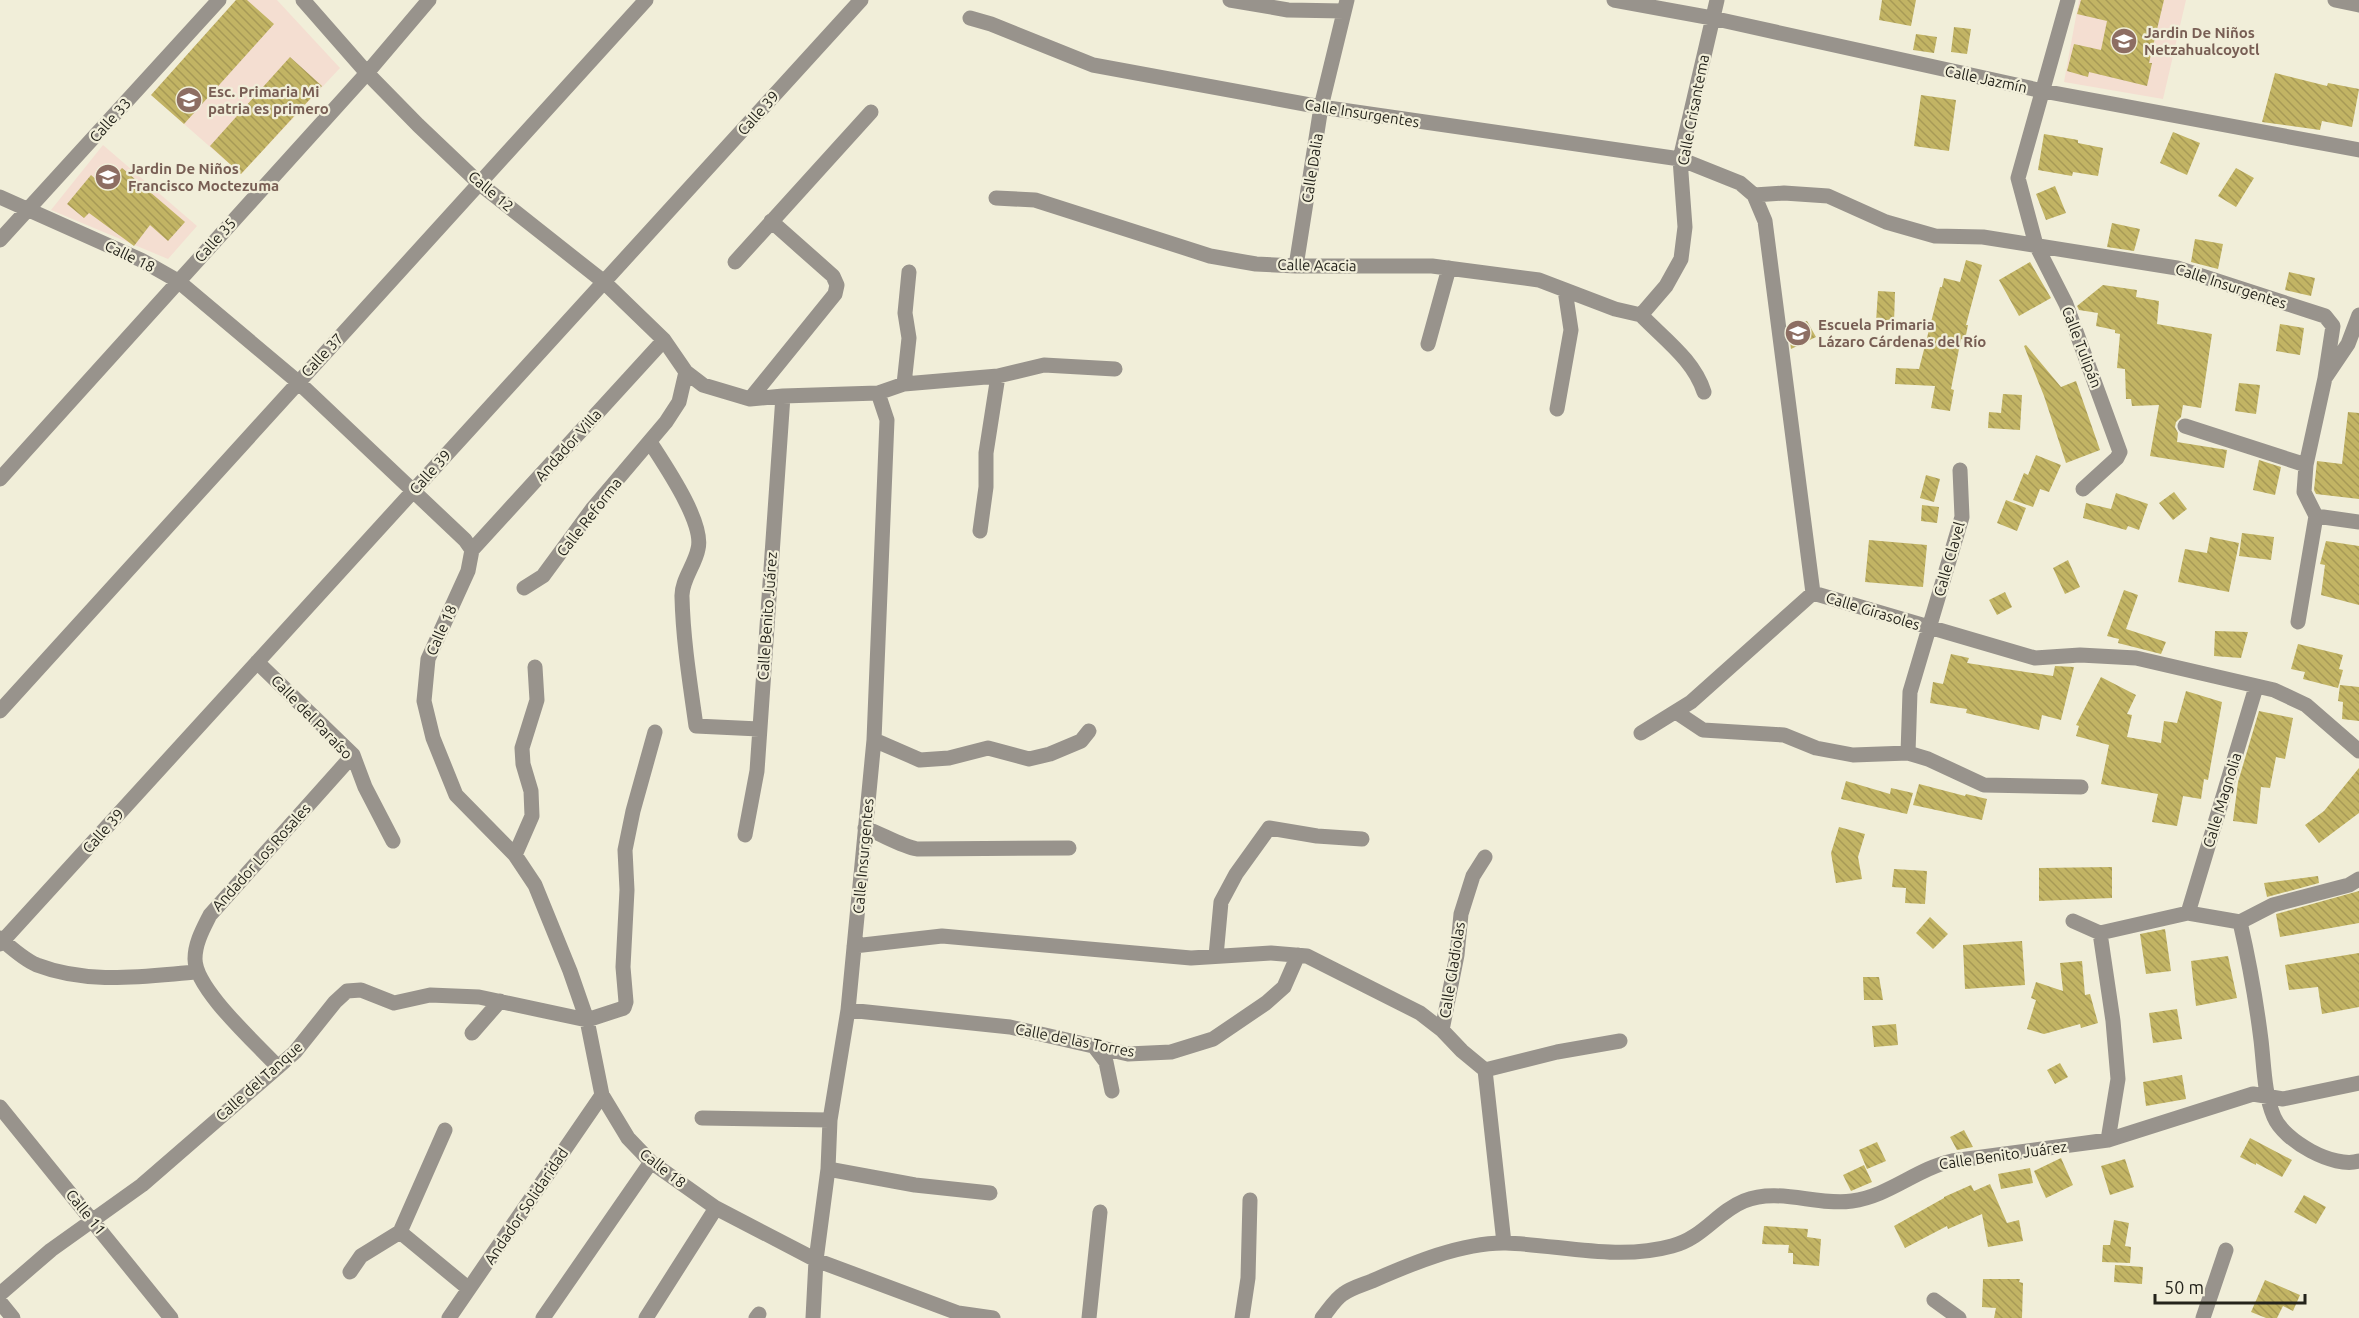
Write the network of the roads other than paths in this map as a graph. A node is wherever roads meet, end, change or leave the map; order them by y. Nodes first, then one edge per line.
1 (219, 0) edge
2 (303, 0) edge
3 (429, 0) edge
4 (646, 0) edge
5 (861, 0) edge
6 (1230, 0) edge
7 (1614, 0) edge
8 (1717, 0) edge
9 (2068, 0) edge
10 (2335, 0) edge
11 (1345, 5) edge
12 (2359, 5) edge
13 (970, 18) dead end
14 (1712, 18) junction
15 (367, 73) junction
16 (2043, 91) junction
17 (1321, 107) junction
18 (871, 112) dead end
19 (2359, 150) edge
20 (1680, 159) junction
21 (480, 184) junction
22 (1754, 195) junction
23 (0, 197) edge
24 (996, 198) dead end
25 (28, 209) junction
26 (771, 221) junction
27 (0, 240) edge
28 (2036, 245) junction
29 (735, 262) dead end
30 (1296, 266) junction
31 (1449, 268) junction
32 (909, 272) dead end
33 (178, 281) junction
34 (604, 282) junction
35 (1565, 290) junction
36 (1641, 315) junction
37 (2359, 315) edge
38 (664, 340) junction
39 (1428, 344) dead end
40 (1115, 369) dead end
41 (687, 372) junction
42 (998, 376) junction
43 (2325, 378) junction
44 (298, 382) junction
45 (904, 384) junction
46 (1704, 392) dead end
47 (878, 393) junction
48 (783, 396) junction
49 (750, 399) junction
50 (1557, 409) dead end
51 (2185, 426) dead end
52 (650, 441) junction
53 (2306, 465) junction
54 (1960, 470) dead end
55 (0, 479) edge
56 (2083, 489) dead end
57 (413, 490) junction
58 (2316, 516) junction
59 (2359, 522) edge
60 (980, 531) dead end
61 (472, 550) junction
62 (524, 588) dead end
63 (1813, 593) junction
64 (2298, 622) dead end
65 (1929, 629) junction
66 (257, 662) junction
67 (536, 667) dead end
68 (2256, 687) junction
69 (0, 711) edge
70 (1676, 712) junction
71 (759, 729) junction
72 (1089, 731) dead end
73 (655, 732) dead end
74 (1641, 733) dead end
75 (874, 740) junction
76 (2359, 751) edge
77 (1908, 753) junction
78 (352, 754) junction
79 (2081, 788) dead end
80 (865, 828) junction
81 (745, 835) dead end
82 (1362, 839) dead end
83 (393, 841) dead end
84 (1069, 848) dead end
85 (515, 855) junction
86 (1485, 857) dead end
87 (2359, 879) edge
88 (2188, 914) junction
89 (2073, 921) dead end
90 (2240, 922) junction
91 (2100, 933) junction
92 (1, 941) edge
93 (854, 946) junction
94 (1298, 955) junction
95 (1216, 956) junction
96 (197, 972) junction
97 (500, 1001) junction
98 (848, 1010) junction
99 (587, 1020) junction
100 (1442, 1029) junction
101 (472, 1033) dead end
102 (1620, 1041) dead end
103 (1093, 1045) junction
104 (278, 1067) junction
105 (1485, 1070) junction
106 (2359, 1083) edge
107 (1112, 1091) dead end
108 (602, 1095) junction
109 (2268, 1097) junction
110 (0, 1107) edge
111 (702, 1118) dead end
112 (830, 1120) junction
113 (445, 1130) dead end
114 (2108, 1140) junction
115 (2359, 1161) edge
116 (651, 1162) junction
117 (828, 1169) junction
118 (990, 1193) dead end
119 (1250, 1200) dead end
120 (716, 1208) junction
121 (1100, 1212) dead end
122 (93, 1221) junction
123 (400, 1232) junction
124 (1504, 1243) junction
125 (2226, 1250) dead end
126 (816, 1260) junction
127 (350, 1272) dead end
128 (470, 1289) junction
129 (0, 1294) edge
130 (1934, 1300) dead end
131 (0, 1302) edge
132 (13, 1318) edge
133 (171, 1318) edge
134 (449, 1318) edge
135 (543, 1318) edge
136 (646, 1318) edge
137 (813, 1318) edge
138 (993, 1318) edge
139 (1089, 1318) edge
140 (1242, 1318) edge
141 (1322, 1318) edge
142 (1959, 1318) edge
143 (2203, 1318) edge

1 - 25 street, Calle 33
2 - 15 street, Calle 12
3 - 15 street, Calle 35
4 - 21 street, Calle 37
5 - 34 street, Calle 39
6 - 11 street
7 - 14 street, Calle Jazmín
8 - 14 street, Calle Crisantema
9 - 16 street
10 - 12 street
11 - 17 street, Calle Dalia
13 - 17 street, Calle Insurgentes
14 - 16 street, Calle Jazmín
14 - 20 street, Calle Crisantema
15 - 21 street, Calle 12
15 - 33 street, Calle 35
16 - 19 street, Calle Jazmín
16 - 28 street
17 - 20 street, Calle Insurgentes
17 - 30 street, Calle Dalia
18 - 26 street
20 - 22 street, Calle Insurgentes
20 - 36 street, Calle Crisantema
21 - 34 street, Calle 12
21 - 44 street, Calle 37
22 - 28 street, Calle Insurgentes
22 - 63 street, Calle Girasoles
23 - 25 street, Calle 18
24 - 30 street, Calle Acacia
25 - 27 street, Calle 33
25 - 33 street, Calle 18
26 - 29 street
26 - 49 street
28 - 43 street, Calle Insurgentes
28 - 56 street, Calle Tulipán
30 - 31 street, Calle Acacia
31 - 35 street, Calle Acacia
31 - 39 street
32 - 45 street
33 - 44 street, Calle 18
33 - 55 street, Calle 35
34 - 38 street, Calle 12
34 - 57 street, Calle 39
35 - 36 street, Calle Acacia
35 - 50 street
36 - 46 street
37 - 43 street
38 - 41 street, Calle 12
38 - 61 street, Andador Villa
40 - 42 street
41 - 49 street
41 - 52 street, Calle Reforma
42 - 45 street
42 - 60 street
43 - 53 street, Calle Insurgentes
44 - 57 street, Calle 18
44 - 69 street, Calle 37
45 - 47 street
47 - 48 street
47 - 75 street, Calle Insurgentes
48 - 49 street
48 - 71 street, Calle Benito Juárez
51 - 53 street
52 - 62 street, Calle Reforma
52 - 71 street
53 - 58 street, Calle Insurgentes
54 - 65 street, Calle Clavel
57 - 61 street, Calle 18
57 - 66 street, Calle 39
58 - 59 street
58 - 64 street
61 - 85 street, Calle 18
63 - 65 street, Calle Girasoles
63 - 70 street
65 - 68 street, Calle Girasoles
65 - 77 street, Calle Clavel
66 - 78 street, Calle del Paraíso
66 - 92 street, Calle 39
67 - 85 street
68 - 76 street
68 - 88 street, Calle Magnolia
70 - 74 street
70 - 77 street
71 - 81 street, Calle Benito Juárez
72 - 75 street
73 - 99 street
75 - 80 street, Calle Insurgentes
77 - 79 street
78 - 83 street, Calle del Paraíso
78 - 96 street, Andador Los Rosales
80 - 84 street
80 - 93 street, Calle Insurgentes
82 - 95 street
85 - 99 street, Calle 18
86 - 100 street, Calle Gladiolas
87 - 90 street
88 - 90 street
88 - 91 street
89 - 91 street
90 - 109 street
91 - 114 street
92 - 96 street
93 - 95 street
93 - 98 street, Calle Insurgentes
94 - 95 street
94 - 100 street
94 - 103 street, Calle de las Torres
96 - 104 street
97 - 99 street, Calle del Tanque
97 - 101 street
97 - 104 street, Calle del Tanque
98 - 103 street, Calle de las Torres
98 - 112 street, Calle Insurgentes
99 - 108 street, Calle 18
100 - 105 street, Calle Gladiolas
102 - 105 street
103 - 107 street
104 - 122 street, Calle del Tanque
105 - 124 street
106 - 109 street, Calle Benito Juárez
108 - 116 street, Calle 18
108 - 128 street, Andador Solidaridad
109 - 114 street, Calle Benito Juárez
109 - 115 street
110 - 122 street, Calle 11
111 - 112 street
112 - 117 street, Calle Insurgentes
113 - 123 street
114 - 124 street, Calle Benito Juárez
116 - 120 street, Calle 18
116 - 135 street
117 - 118 street
117 - 126 street, Calle Insurgentes
119 - 140 street
120 - 126 street, Calle 18
120 - 136 street
121 - 139 street
122 - 129 street, Calle del Tanque
122 - 133 street, Calle 11
123 - 127 street
123 - 128 street
124 - 141 street, Calle Benito Juárez
125 - 143 street
126 - 137 street, Calle Insurgentes
126 - 138 street, Calle 18
128 - 134 street, Andador Solidaridad
130 - 142 street
131 - 132 street

